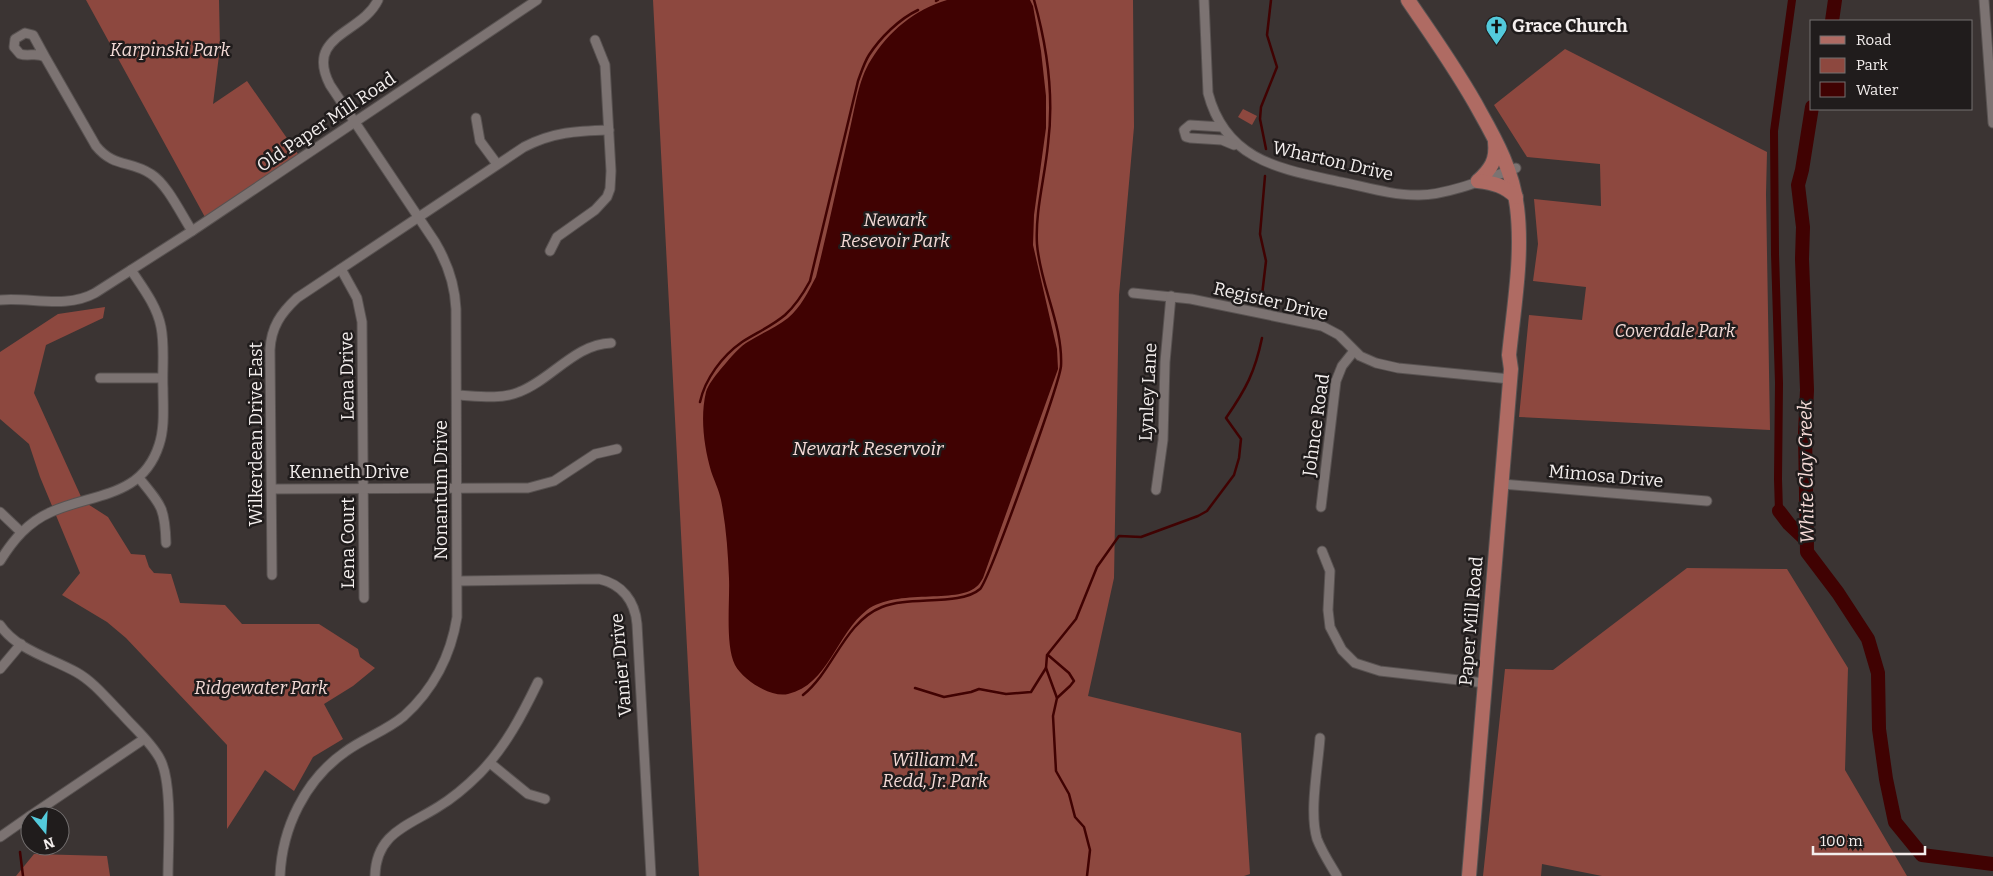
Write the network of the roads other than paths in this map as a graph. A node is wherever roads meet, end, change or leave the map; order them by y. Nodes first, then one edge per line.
1 (378, 0) edge
2 (538, 0) edge
3 (1204, 0) edge
4 (1408, 0) edge
5 (1984, 0) edge
6 (527, 3) edge
7 (595, 40) dead end
8 (45, 57) dead end
9 (1476, 103) junction
10 (476, 118) dead end
11 (355, 122) junction
12 (1993, 122) edge
13 (1222, 127) junction
14 (609, 130) junction
15 (1494, 136) junction
16 (1240, 148) junction
17 (497, 164) junction
18 (1512, 169) junction
19 (1478, 181) junction
20 (1516, 197) junction
21 (419, 217) junction
22 (192, 231) junction
23 (550, 251) dead end
24 (341, 269) junction
25 (131, 270) junction
26 (1133, 293) dead end
27 (1171, 296) junction
28 (0, 300) edge
29 (611, 343) dead end
30 (1354, 351) junction
31 (1511, 374) junction
32 (100, 378) dead end
33 (162, 378) junction
34 (457, 395) junction
35 (617, 449) dead end
36 (139, 478) junction
37 (1502, 484) junction
38 (364, 488) junction
39 (458, 488) junction
40 (272, 489) junction
41 (1156, 490) dead end
42 (1707, 501) dead end
43 (1321, 507) dead end
44 (0, 512) edge
45 (21, 532) junction
46 (166, 543) dead end
47 (1322, 551) dead end
48 (0, 561) edge
49 (272, 575) dead end
50 (458, 581) junction
51 (364, 598) dead end
52 (0, 624) edge
53 (21, 644) junction
54 (0, 669) edge
55 (538, 682) dead end
56 (1485, 683) junction
57 (1320, 738) dead end
58 (144, 739) junction
59 (490, 763) junction
60 (545, 799) dead end
61 (45, 806) edge
62 (20, 823) edge
63 (0, 836) edge
64 (168, 876) edge
65 (280, 876) edge
66 (375, 876) edge
67 (651, 876) edge
68 (1337, 876) edge
69 (1469, 876) edge

1 - 11 street, Nonantum Drive
2 - 6 street, Old Paper Mill Road
3 - 13 street, Wharton Drive
4 - 9 main road, Paper Mill Road
5 - 12 street
6 - 11 street, Old Paper Mill Road
7 - 14 street
8 - 22 street
9 - 15 main road, Paper Mill Road
9 - 18 main road, Paper Mill Road
10 - 17 street
11 - 21 street, Nonantum Drive
11 - 22 street, Old Paper Mill Road
13 - 16 street, Wharton Drive
13 - 16 street
14 - 17 street, Wilkerdean Drive East
14 - 23 street
15 - 18 main road, Paper Mill Road
15 - 19 main road
16 - 19 street, Wharton Drive
17 - 21 street, Wilkerdean Drive East
18 - 19 street, Wharton Drive
18 - 20 main road, Paper Mill Road
18 - 31 main road, Paper Mill Road
19 - 20 main road
20 - 31 main road, Paper Mill Road
21 - 24 street, Wilkerdean Drive East
21 - 34 street, Nonantum Drive
22 - 25 street, Old Paper Mill Road
24 - 38 street, Lena Drive
24 - 40 street, Wilkerdean Drive East
25 - 28 street, Old Paper Mill Road
25 - 33 street
26 - 27 street, Register Drive
27 - 30 street, Register Drive
27 - 41 street, Lynley Lane
29 - 34 street
30 - 31 street, Register Drive
30 - 43 street, Johnce Road
31 - 37 main road, Paper Mill Road
32 - 33 street
33 - 36 street
34 - 39 street, Nonantum Drive
35 - 39 street, Kenneth Drive
36 - 45 street
36 - 46 street
37 - 42 street, Mimosa Drive
37 - 56 main road, Paper Mill Road
38 - 39 street, Kenneth Drive
38 - 40 street, Kenneth Drive
38 - 51 street, Lena Court
39 - 50 street, Nonantum Drive
40 - 49 street, Wilkerdean Drive East
44 - 45 street
45 - 48 street
47 - 56 street
50 - 65 street, Nonantum Drive
50 - 67 street, Vanier Drive
52 - 53 street
53 - 54 street
53 - 58 street
55 - 59 street
56 - 69 main road, Paper Mill Road
57 - 68 street
58 - 61 street
58 - 64 street
59 - 60 street
59 - 66 street
62 - 63 street

